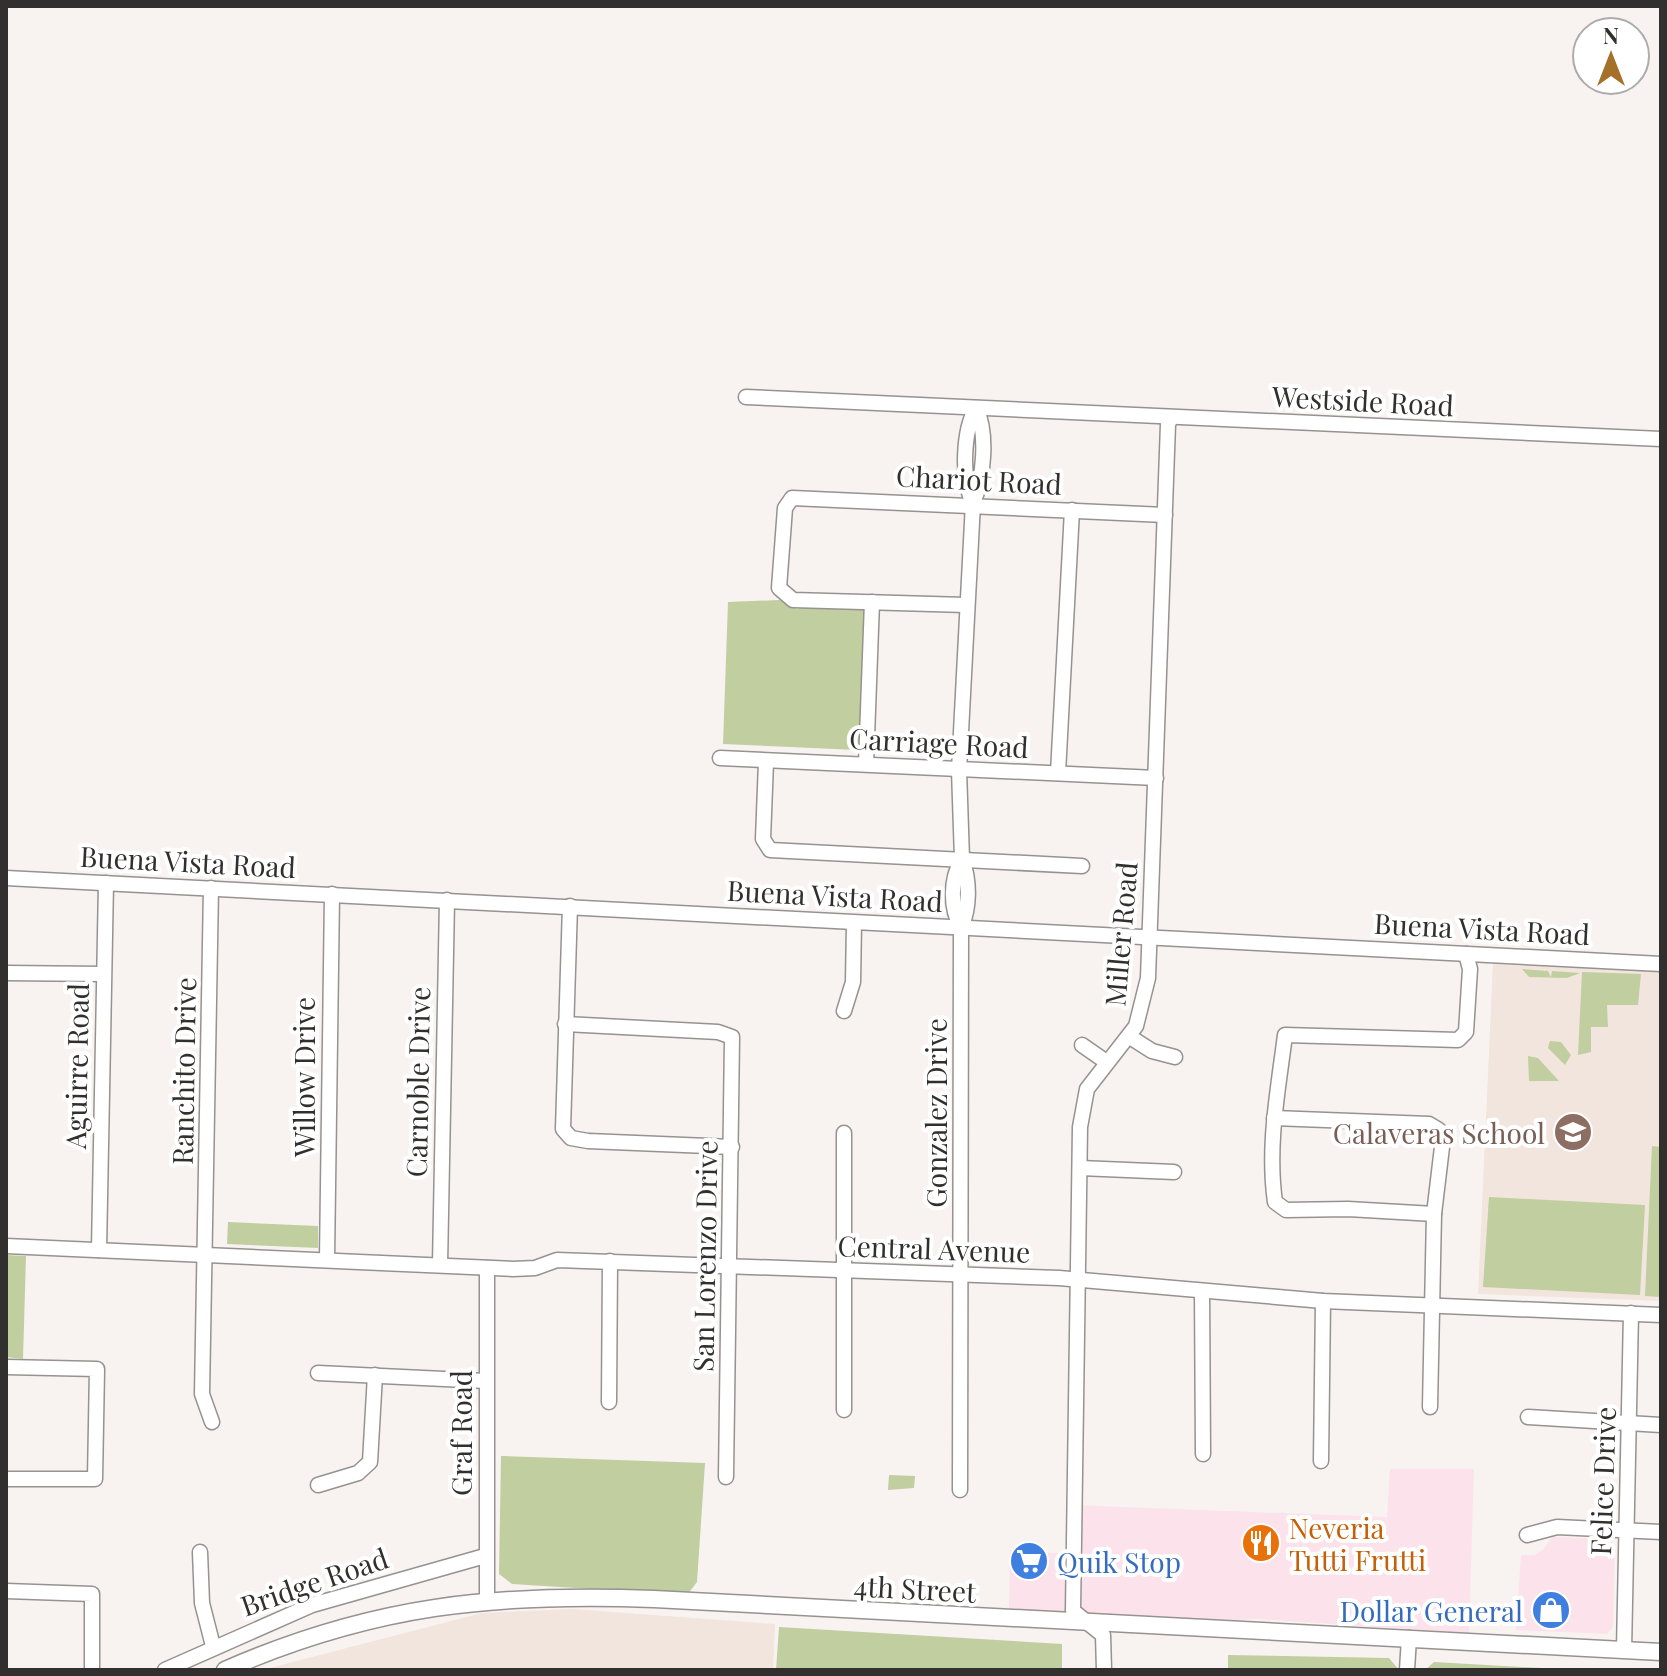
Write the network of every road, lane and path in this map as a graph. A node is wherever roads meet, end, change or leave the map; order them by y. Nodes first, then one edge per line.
1 (746, 397) dead end
2 (976, 408) junction
3 (1171, 418) junction
4 (1661, 439) edge
5 (973, 503) junction
6 (1072, 510) junction
7 (1165, 515) junction
8 (872, 602) junction
9 (966, 605) junction
10 (720, 758) dead end
11 (766, 762) junction
12 (866, 764) junction
13 (959, 770) junction
14 (1058, 773) junction
15 (1156, 778) junction
16 (962, 859) junction
17 (1082, 866) dead end
18 (6, 878) edge
19 (106, 883) junction
20 (211, 888) junction
21 (332, 894) junction
22 (447, 900) junction
23 (570, 906) junction
24 (854, 923) junction
25 (961, 928) junction
26 (1150, 938) junction
27 (1466, 954) junction
28 (1661, 964) edge
29 (6, 973) edge
30 (103, 974) junction
31 (844, 1011) dead end
32 (565, 1024) junction
33 (1130, 1037) junction
34 (1082, 1045) dead end
35 (1175, 1057) dead end
36 (1105, 1061) junction
37 (1274, 1118) junction
38 (844, 1133) dead end
39 (732, 1147) junction
40 (1080, 1168) junction
41 (1174, 1172) dead end
42 (1434, 1214) junction
43 (6, 1246) edge
44 (99, 1250) junction
45 (205, 1255) junction
46 (327, 1260) junction
47 (610, 1261) junction
48 (440, 1265) junction
49 (729, 1266) junction
50 (487, 1268) junction
51 (843, 1271) junction
52 (961, 1274) junction
53 (1079, 1281) junction
54 (1202, 1291) junction
55 (1323, 1301) junction
56 (1432, 1303) junction
57 (1631, 1313) junction
58 (1661, 1315) edge
59 (6, 1367) edge
60 (318, 1373) dead end
61 (375, 1375) junction
62 (486, 1381) junction
63 (609, 1402) dead end
64 (1430, 1407) dead end
65 (844, 1410) dead end
66 (1528, 1417) dead end
67 (212, 1422) dead end
68 (1630, 1425) junction
69 (1661, 1425) edge
70 (1203, 1454) dead end
71 (1321, 1461) dead end
72 (726, 1477) dead end
73 (6, 1479) edge
74 (318, 1485) dead end
75 (960, 1490) dead end
76 (1625, 1530) junction
77 (1661, 1532) edge
78 (1527, 1535) dead end
79 (200, 1552) dead end
80 (485, 1556) junction
81 (6, 1591) edge
82 (487, 1599) junction
83 (1087, 1623) junction
84 (1409, 1638) junction
85 (213, 1646) junction
86 (1624, 1650) junction
87 (1661, 1652) edge
88 (92, 1670) edge
89 (165, 1670) edge
90 (225, 1670) edge
91 (1104, 1670) edge
92 (1407, 1670) edge

1 - 2 street, Westside Road
2 - 3 street, Westside Road
2 - 5 street, Gonzalez Drive
3 - 4 street, Westside Road
3 - 7 street, Miller Road
5 - 6 street, Chariot Road
5 - 8 street, Chariot Road
5 - 9 street, Gonzalez Drive
6 - 7 street, Chariot Road
6 - 14 street
7 - 15 street, Miller Road
8 - 9 street
8 - 12 street
9 - 13 street, Gonzalez Drive
10 - 11 street, Carriage Road
11 - 12 street, Carriage Road
11 - 16 street
12 - 13 street, Carriage Road
13 - 14 street, Carriage Road
13 - 16 street, Gonzalez Drive
14 - 15 street, Carriage Road
15 - 26 street, Miller Road
16 - 17 street
16 - 25 street, Gonzalez Drive
18 - 19 street, Buena Vista Road
19 - 20 street, Buena Vista Road
19 - 30 street, Aguirre Road
20 - 21 street, Buena Vista Road
20 - 45 street, Ranchito Drive
21 - 22 street, Buena Vista Road
21 - 46 street, Willow Drive
22 - 23 street, Buena Vista Road
22 - 48 street, Carnoble Drive
23 - 24 street, Buena Vista Road
23 - 32 street
24 - 25 street, Buena Vista Road
24 - 31 street
25 - 26 street, Buena Vista Road
25 - 52 street, Gonzalez Drive
26 - 27 street, Buena Vista Road
26 - 33 street, Miller Road
27 - 28 street, Buena Vista Road
27 - 37 street
29 - 30 street
30 - 44 street, Aguirre Road
32 - 39 street, San Lorenzo Drive
32 - 39 street
33 - 35 street
33 - 36 street, Miller Road
34 - 36 street
36 - 40 street, Miller Road
37 - 42 street
37 - 42 street
38 - 51 street
39 - 49 street, San Lorenzo Drive
40 - 41 street
40 - 53 street, Miller Road
42 - 56 street
43 - 44 street
44 - 45 street
45 - 46 street, Central Avenue
45 - 67 street, Ranchito Drive
46 - 48 street, Central Avenue
47 - 49 street, Central Avenue
47 - 50 street, Central Avenue
47 - 63 street
48 - 50 street, Central Avenue
49 - 51 street, Central Avenue
49 - 72 street, San Lorenzo Drive
50 - 62 street, Graf Road
51 - 52 street, Central Avenue
51 - 65 street
52 - 53 street, Central Avenue
52 - 75 street, Gonzalez Drive
53 - 54 street, Central Avenue
53 - 83 street, Miller Road
54 - 55 street, Central Avenue
54 - 70 street
55 - 56 street, Central Avenue
55 - 71 street
56 - 57 street, Central Avenue
56 - 64 street
57 - 58 street, Central Avenue
57 - 68 street, Felice Drive
59 - 73 street
60 - 61 street
61 - 62 street
61 - 74 street
62 - 80 street, Graf Road
66 - 68 street
68 - 69 street
68 - 76 street, Felice Drive
76 - 77 street
76 - 78 street
76 - 86 street, Felice Drive
79 - 85 street
80 - 82 street, Graf Road
80 - 85 street, Bridge Road
81 - 88 street
82 - 83 main road, 4th Street
82 - 90 main road, 4th Street
83 - 84 main road, 4th Street
83 - 91 street
84 - 86 main road, 4th Street
84 - 92 street
85 - 89 street, Bridge Road
86 - 87 main road, 4th Street

